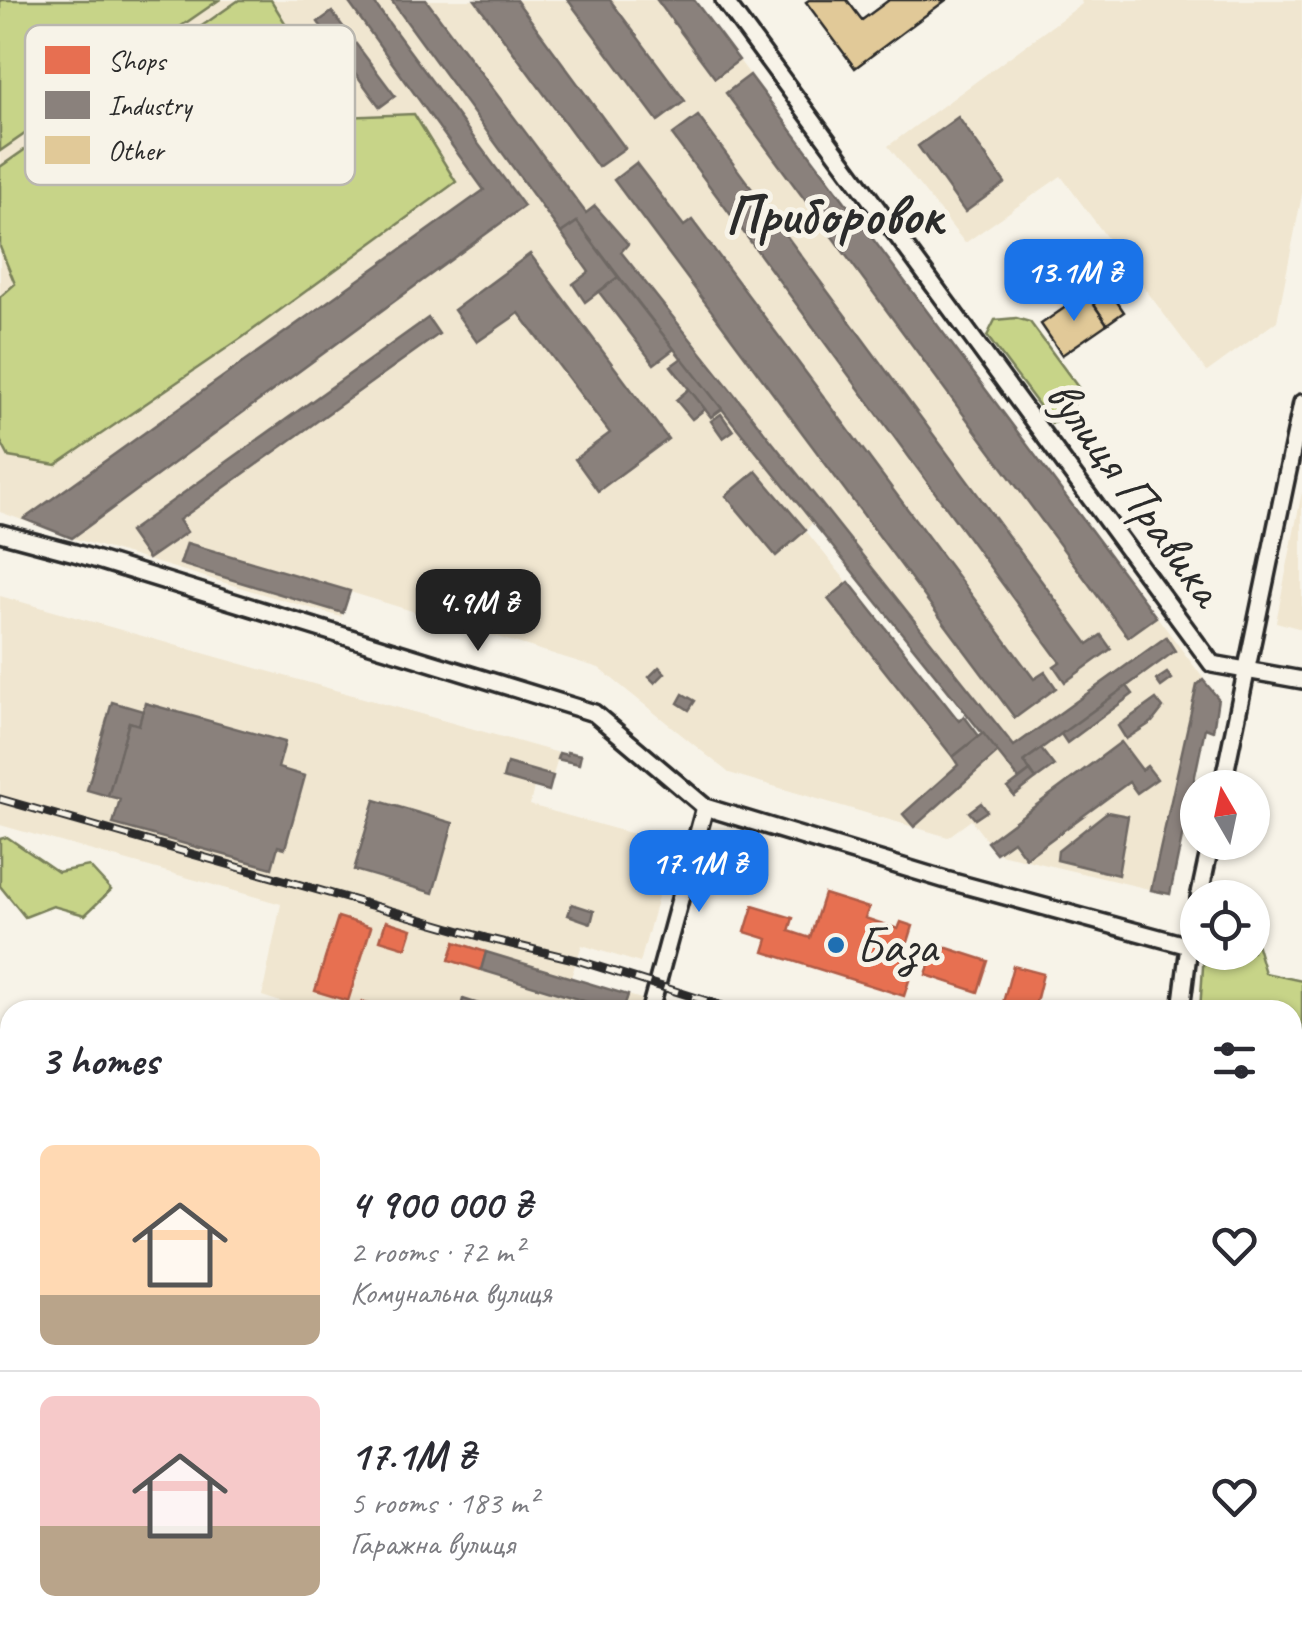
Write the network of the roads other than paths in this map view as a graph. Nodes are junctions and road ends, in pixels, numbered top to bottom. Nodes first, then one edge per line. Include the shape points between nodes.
1 (724, 0) edge
2 (1302, 403) edge
3 (0, 532) edge
4 (1247, 668) junction
5 (1302, 680) edge
6 (1226, 770) edge
7 (705, 808) junction
8 (1180, 943) edge
9 (1187, 970) edge
10 (653, 1000) edge
11 (1182, 1000) edge

1 - 4 street, вулиця Правика via 1212,664
2 - 4 street
3 - 7 street via 594,712
4 - 5 street, вулиця Правика
4 - 6 street
7 - 8 street
7 - 10 street
9 - 11 street

